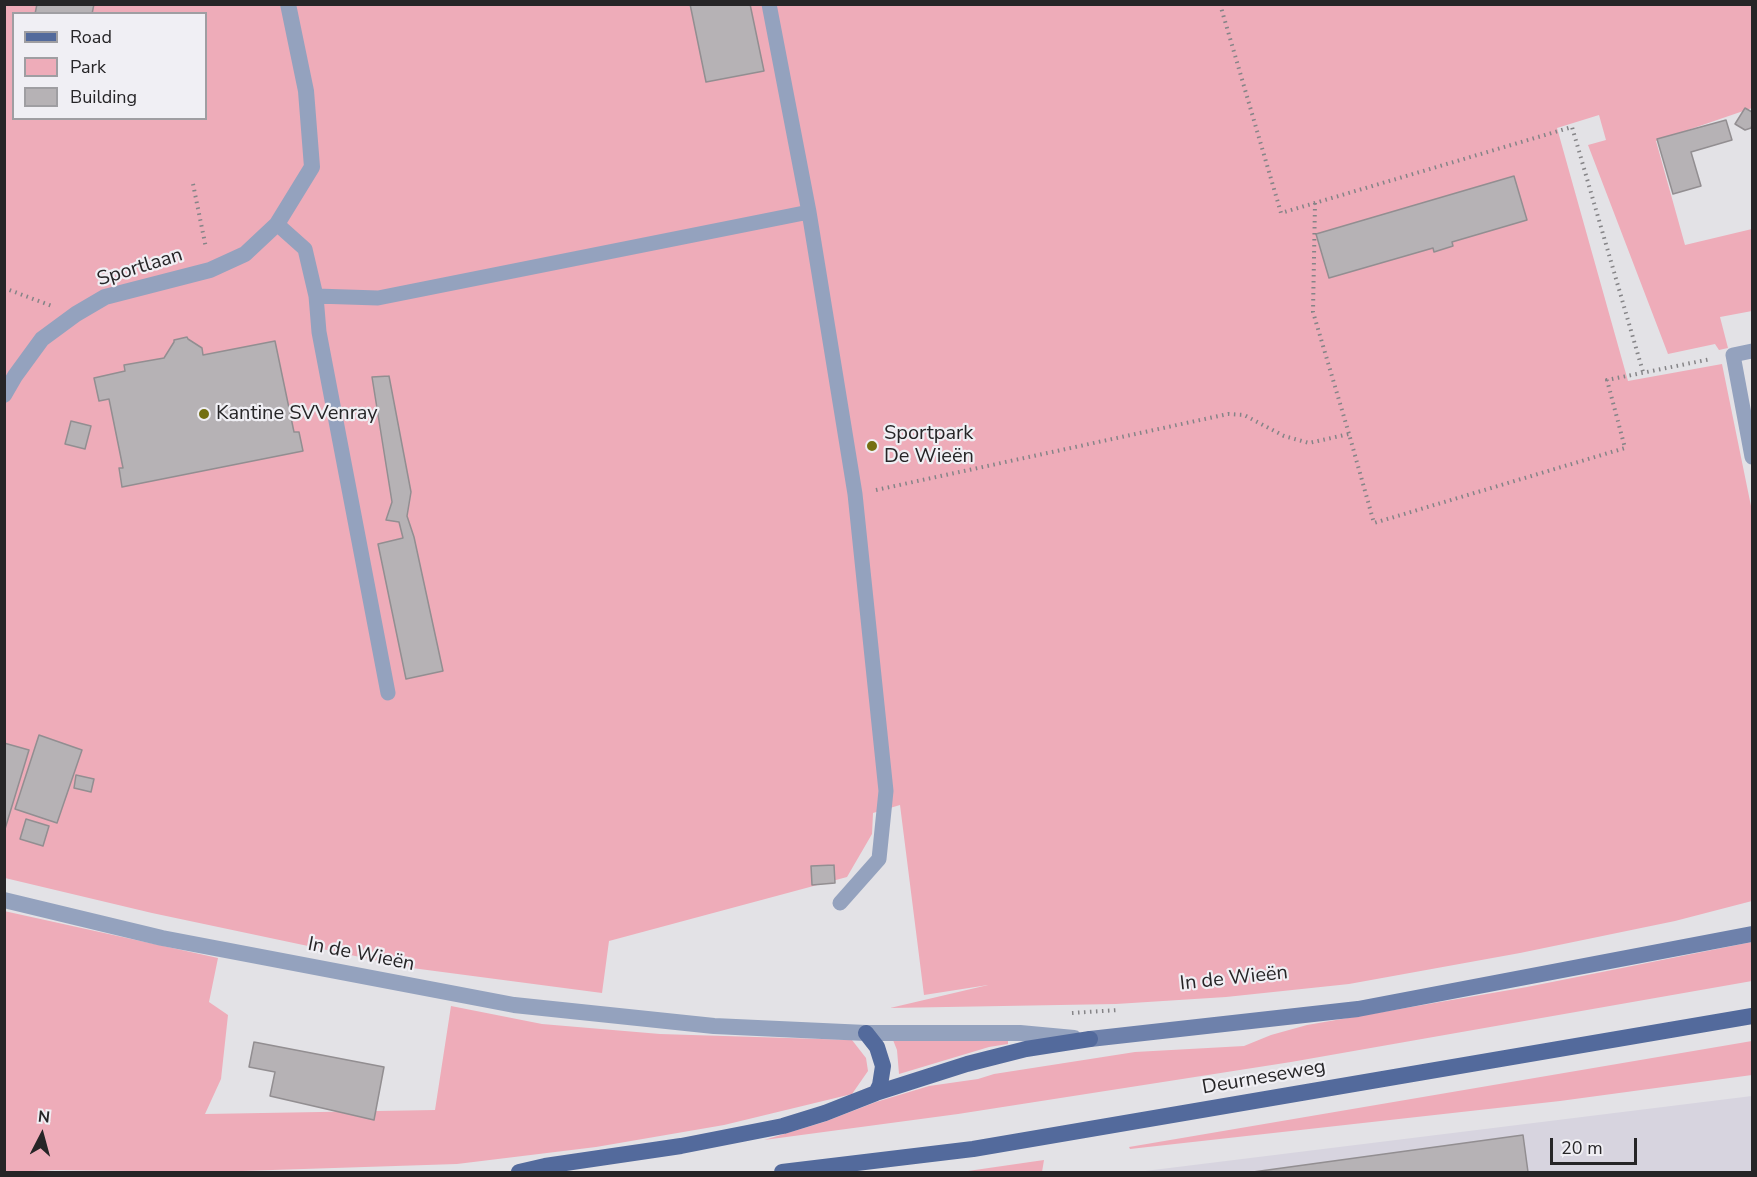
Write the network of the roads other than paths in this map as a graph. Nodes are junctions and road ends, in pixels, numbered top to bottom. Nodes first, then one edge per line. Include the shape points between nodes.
1 (288, 4) edge
2 (770, 4) edge
3 (809, 212) junction
4 (277, 224) junction
5 (316, 296) junction
6 (1752, 351) edge
7 (4, 395) edge
8 (1752, 457) edge
9 (388, 693) dead end
10 (4, 900) edge
11 (840, 903) dead end
12 (1752, 934) edge
13 (1752, 1016) edge
14 (866, 1033) junction
15 (1089, 1040) junction
16 (876, 1093) junction
17 (519, 1173) edge
18 (782, 1173) edge

1 - 4 street, Sportlaan via 306,91 312,167
2 - 3 lane
3 - 5 lane via 378,298
3 - 11 lane via 855,494 885,791 879,858
4 - 5 lane via 305,249
4 - 7 street, Sportlaan via 245,254 210,270 105,297 75,314 42,339
5 - 9 lane via 319,332
6 - 8 lane via 1733,355
10 - 14 street, In de Wieën via 162,938 514,1005 714,1026
12 - 15 main road, In de Wieën via 1358,1009
13 - 18 main road, Deurneseweg via 973,1149
14 - 15 street, In de Wieën via 1020,1033
14 - 16 main road via 877,1047 883,1066
15 - 16 main road via 1012,1052
16 - 17 main road via 783,1126

